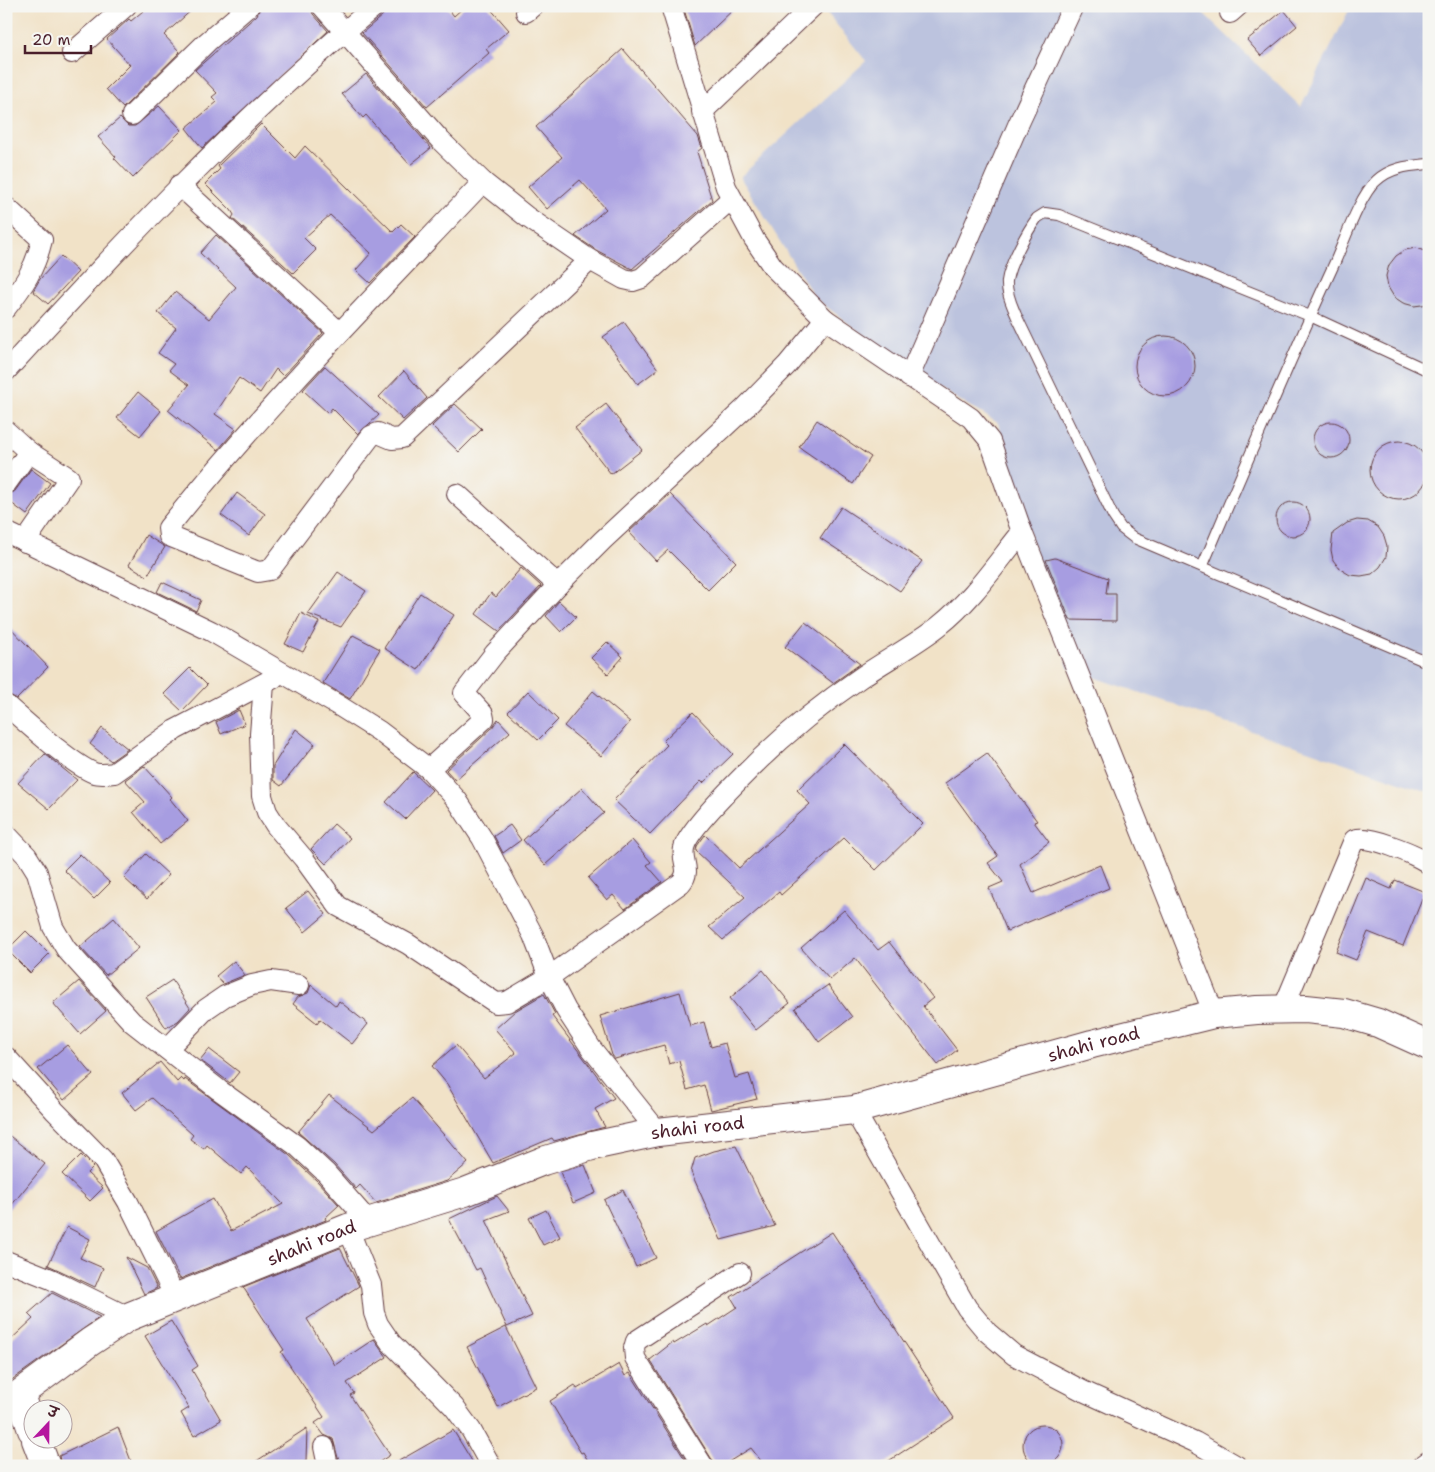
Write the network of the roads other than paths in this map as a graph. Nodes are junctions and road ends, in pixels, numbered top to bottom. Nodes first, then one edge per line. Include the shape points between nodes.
1 (126, 6) edge
2 (249, 6) edge
3 (322, 6) edge
4 (375, 6) edge
5 (671, 6) edge
6 (813, 6) edge
7 (1073, 6) edge
8 (344, 32) junction
9 (72, 54) dead end
10 (702, 112) junction
11 (132, 115) dead end
12 (1429, 164) edge
13 (483, 182) junction
14 (179, 185) junction
15 (731, 199) junction
16 (6, 207) edge
17 (590, 260) junction
18 (6, 308) edge
19 (1310, 316) junction
20 (825, 319) junction
21 (339, 332) junction
22 (6, 371) edge
23 (1429, 371) edge
24 (909, 377) junction
25 (6, 431) edge
26 (29, 452) junction
27 (6, 484) edge
28 (458, 494) dead end
29 (6, 532) edge
30 (1022, 532) junction
31 (25, 542) junction
32 (1202, 565) junction
33 (558, 585) junction
34 (1429, 663) edge
35 (282, 673) junction
36 (264, 684) junction
37 (6, 706) edge
38 (429, 769) junction
39 (6, 834) edge
40 (1429, 864) edge
41 (549, 976) junction
42 (299, 985) dead end
43 (1283, 1009) junction
44 (1214, 1014) junction
45 (1429, 1046) edge
46 (167, 1049) junction
47 (6, 1057) edge
48 (854, 1110) junction
49 (658, 1132) junction
50 (359, 1225) junction
51 (6, 1261) edge
52 (740, 1273) dead end
53 (176, 1299) junction
54 (128, 1317) junction
55 (13, 1400) edge
56 (22, 1414) edge
57 (40, 1450) edge
58 (1429, 1461) edge
59 (46, 1466) edge
60 (491, 1466) edge
61 (703, 1466) edge
62 (1237, 1466) edge
63 (1422, 1466) edge

1 - 9 street
2 - 11 street
3 - 8 street
4 - 8 street
5 - 10 street
6 - 10 street
7 - 24 street
8 - 13 street via 441,142
8 - 14 street
10 - 15 street
12 - 19 lane via 1401,167 1374,182
13 - 17 street
13 - 21 street
14 - 21 street
14 - 22 street
15 - 17 street via 638,280 624,278
15 - 20 street via 773,267
16 - 18 street via 42,240 29,277
17 - 21 street via 402,438 392,439 378,433 372,436 270,570 258,572 168,536 168,528 204,483
19 - 23 lane
19 - 32 lane
19 - 32 lane via 1059,215 1045,213 1032,225 1011,268 1007,281 1008,295 1016,315 1113,516 1134,538
20 - 24 street
20 - 33 street via 746,408
24 - 30 street via 971,418 983,430 990,441
25 - 26 street
26 - 27 street
26 - 31 street via 69,478
28 - 33 street
29 - 31 street
30 - 41 street via 966,600 940,625 818,710 743,776 686,842 687,871 681,883
30 - 44 street
31 - 35 street via 211,631
32 - 34 lane
33 - 38 street via 467,686 465,696 484,714 484,718
35 - 36 street
35 - 38 street via 379,731
36 - 37 street via 175,730 114,773 105,774 95,774 79,765
36 - 41 street via 260,734 262,796 267,812 332,900 352,915 408,944 496,1003 507,1002
38 - 41 street via 457,800 482,838 533,935
39 - 46 street via 37,872 53,926 66,949 132,1022
40 - 43 street via 1419,857 1365,837 1354,840
41 - 49 street via 591,1048
42 - 46 street via 271,981 225,996 206,1009
43 - 44 street, shahi road
43 - 45 street, shahi road via 1344,1013 1378,1023
44 - 48 street, shahi road
46 - 50 street via 297,1146 326,1173
47 - 53 street via 103,1160 128,1202
48 - 49 street, shahi road
48 - 62 street via 966,1308 987,1332 1014,1355 1195,1442
49 - 50 street, shahi road via 592,1146 543,1161 465,1192
50 - 53 street, shahi road
50 - 60 street via 378,1324 391,1343 454,1407
51 - 54 street
52 - 61 street via 636,1340 634,1348 635,1358
53 - 54 street, shahi road
54 - 55 street, shahi road
55 - 56 street
57 - 59 street
58 - 63 street

